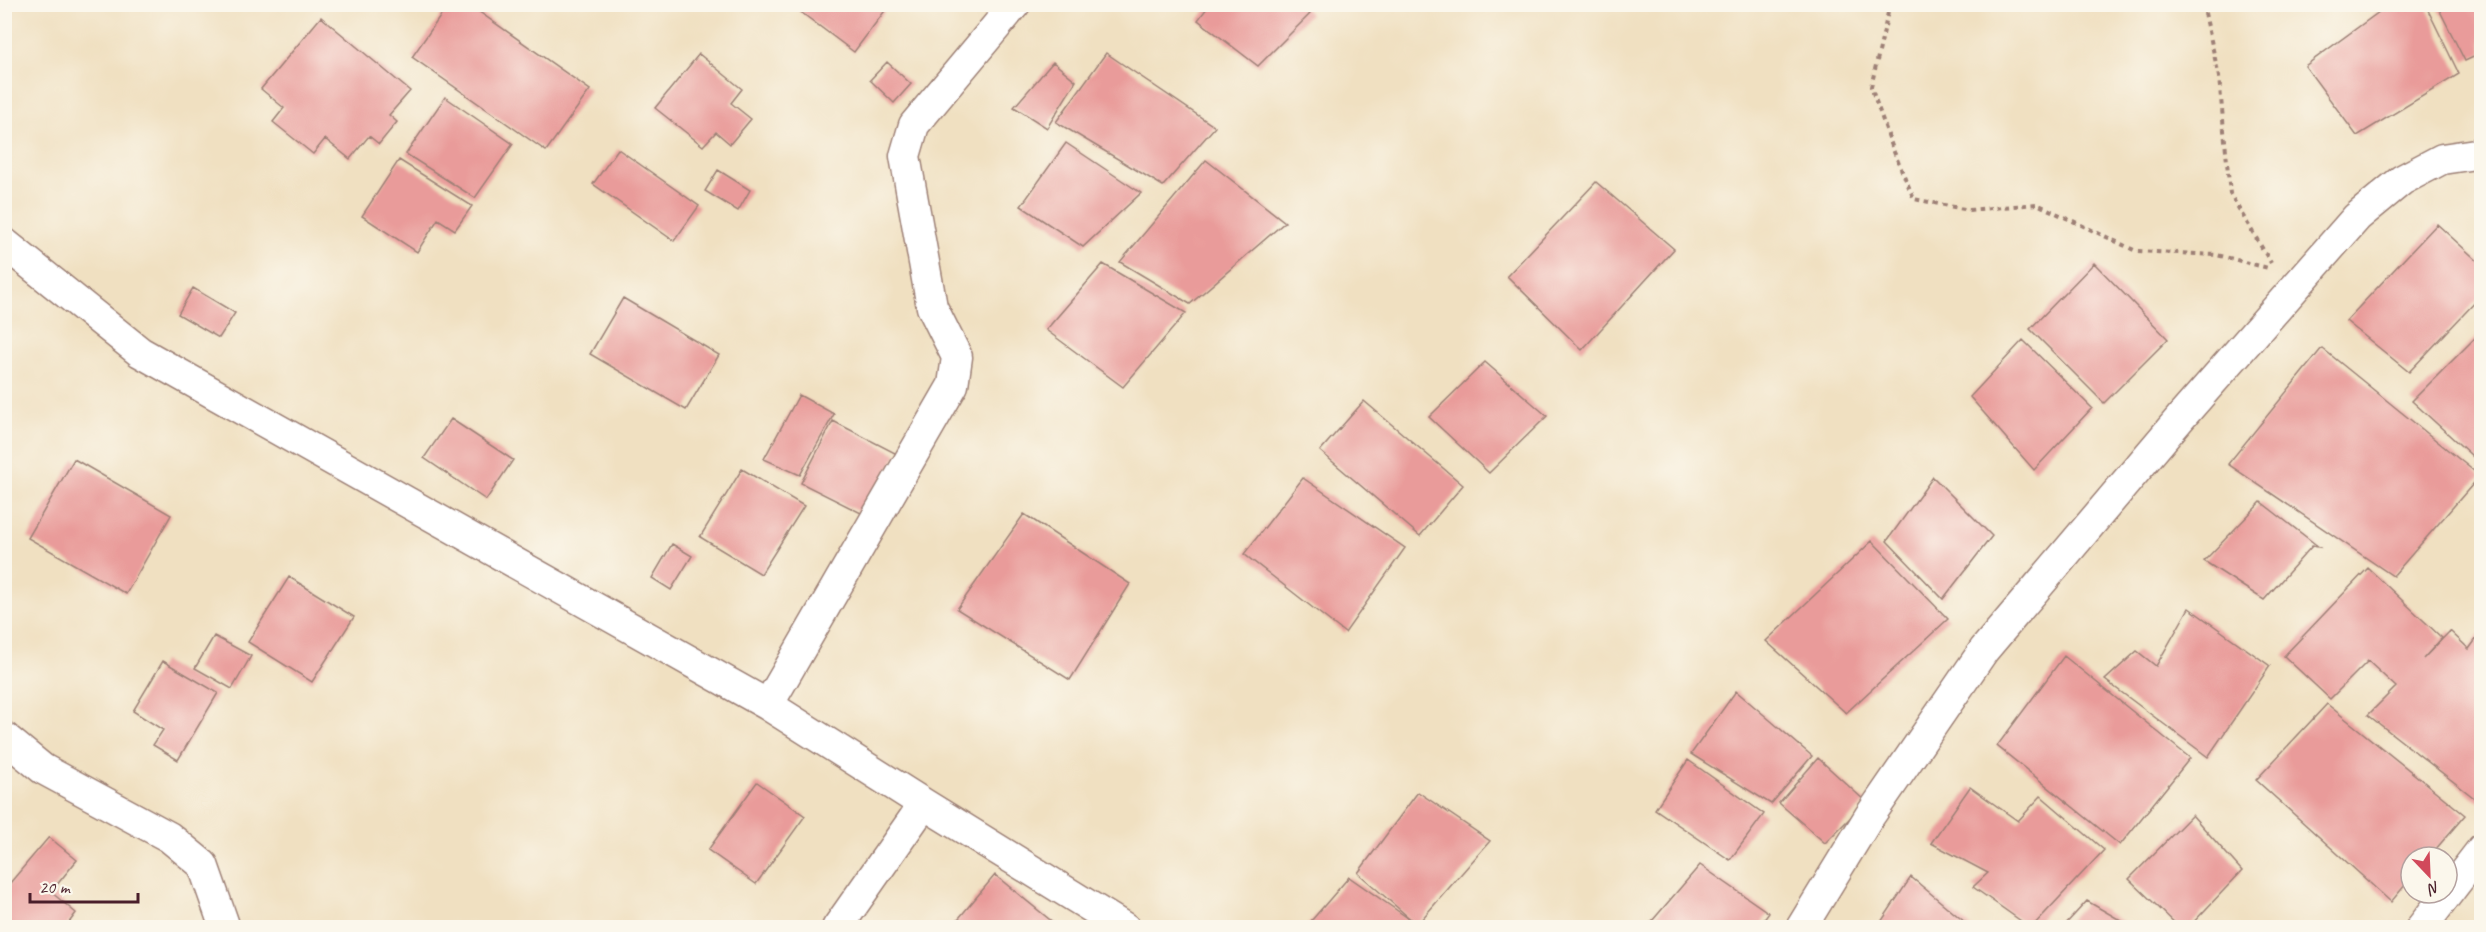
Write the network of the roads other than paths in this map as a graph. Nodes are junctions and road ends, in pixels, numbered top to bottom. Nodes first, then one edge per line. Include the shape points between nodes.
1 (1015, 4) edge
2 (2481, 153) edge
3 (4, 243) edge
4 (768, 705) junction
5 (4, 737) edge
6 (924, 804) junction
7 (2481, 849) edge
8 (225, 927) edge
9 (837, 927) edge
10 (1125, 927) edge
11 (1801, 927) edge
12 (2421, 927) edge

1 - 4 street via 914,125 904,156 932,307 957,357 953,386
2 - 11 street via 2442,159 2402,180 2357,217 2243,346 1984,650 1869,817
3 - 4 street via 140,352
4 - 6 street
5 - 8 street via 43,769 170,837 203,865
6 - 9 street
6 - 10 street
7 - 12 street

